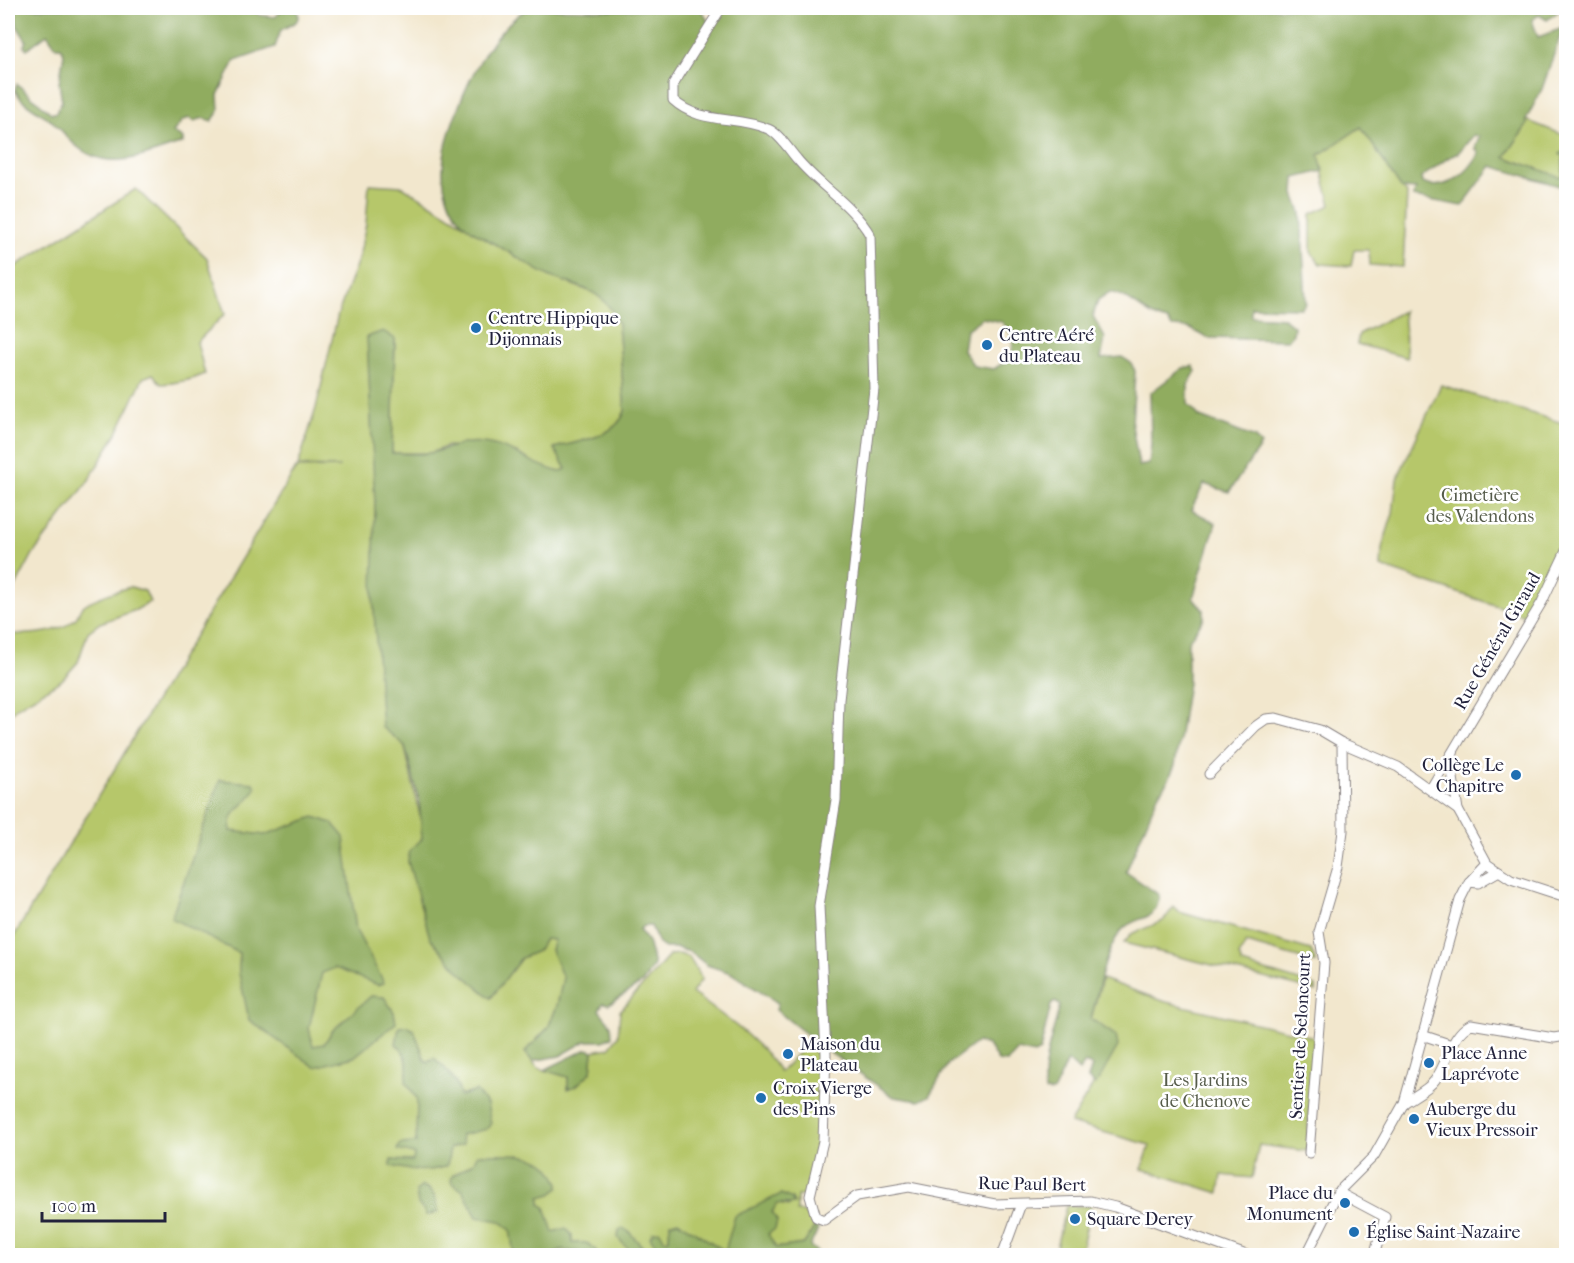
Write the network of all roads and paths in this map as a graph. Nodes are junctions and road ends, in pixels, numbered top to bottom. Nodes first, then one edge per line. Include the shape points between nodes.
1 (721, 8) edge
2 (1566, 551) edge
3 (1342, 743) junction
4 (1454, 747) junction
5 (1209, 774) dead end
6 (1431, 788) junction
7 (1458, 810) junction
8 (1487, 863) junction
9 (1499, 871) junction
10 (1469, 882) junction
11 (1566, 897) edge
12 (1422, 1035) junction
13 (1566, 1036) edge
14 (1452, 1045) junction
15 (1404, 1103) junction
16 (1309, 1153) dead end
17 (1338, 1192) junction
18 (1021, 1204) junction
19 (1002, 1256) edge
20 (1249, 1256) edge
21 (1306, 1256) edge
22 (1374, 1256) edge

1 - 18 street, Rue Paul Bert via 673,85 673,100 685,111 772,130 814,180 862,221 870,235 874,389 839,700 837,789 819,906 826,1054 823,1141 810,1196 816,1217 827,1218 857,1196 909,1187 981,1203
2 - 4 street, Rue Général Giraud via 1542,602
3 - 5 street via 1332,735 1293,721 1266,719
3 - 6 street via 1398,767
3 - 16 street, Sentier de Seloncourt via 1343,831 1338,867 1319,932 1324,963
4 - 6 street, Rue Général Giraud
4 - 7 street, Rue Général Giraud via 1452,771
6 - 7 street
7 - 8 street, Rue Général Giraud
8 - 9 street
8 - 10 street
9 - 10 street via 1478,883
9 - 11 street via 1511,879
10 - 12 street via 1460,900
12 - 14 street
12 - 15 street
13 - 14 street via 1554,1038 1471,1024
14 - 15 street via 1435,1082
15 - 17 street via 1374,1156
17 - 21 street
17 - 22 street via 1385,1217
18 - 19 street
18 - 20 street, Rue Paul Bert via 1090,1201

